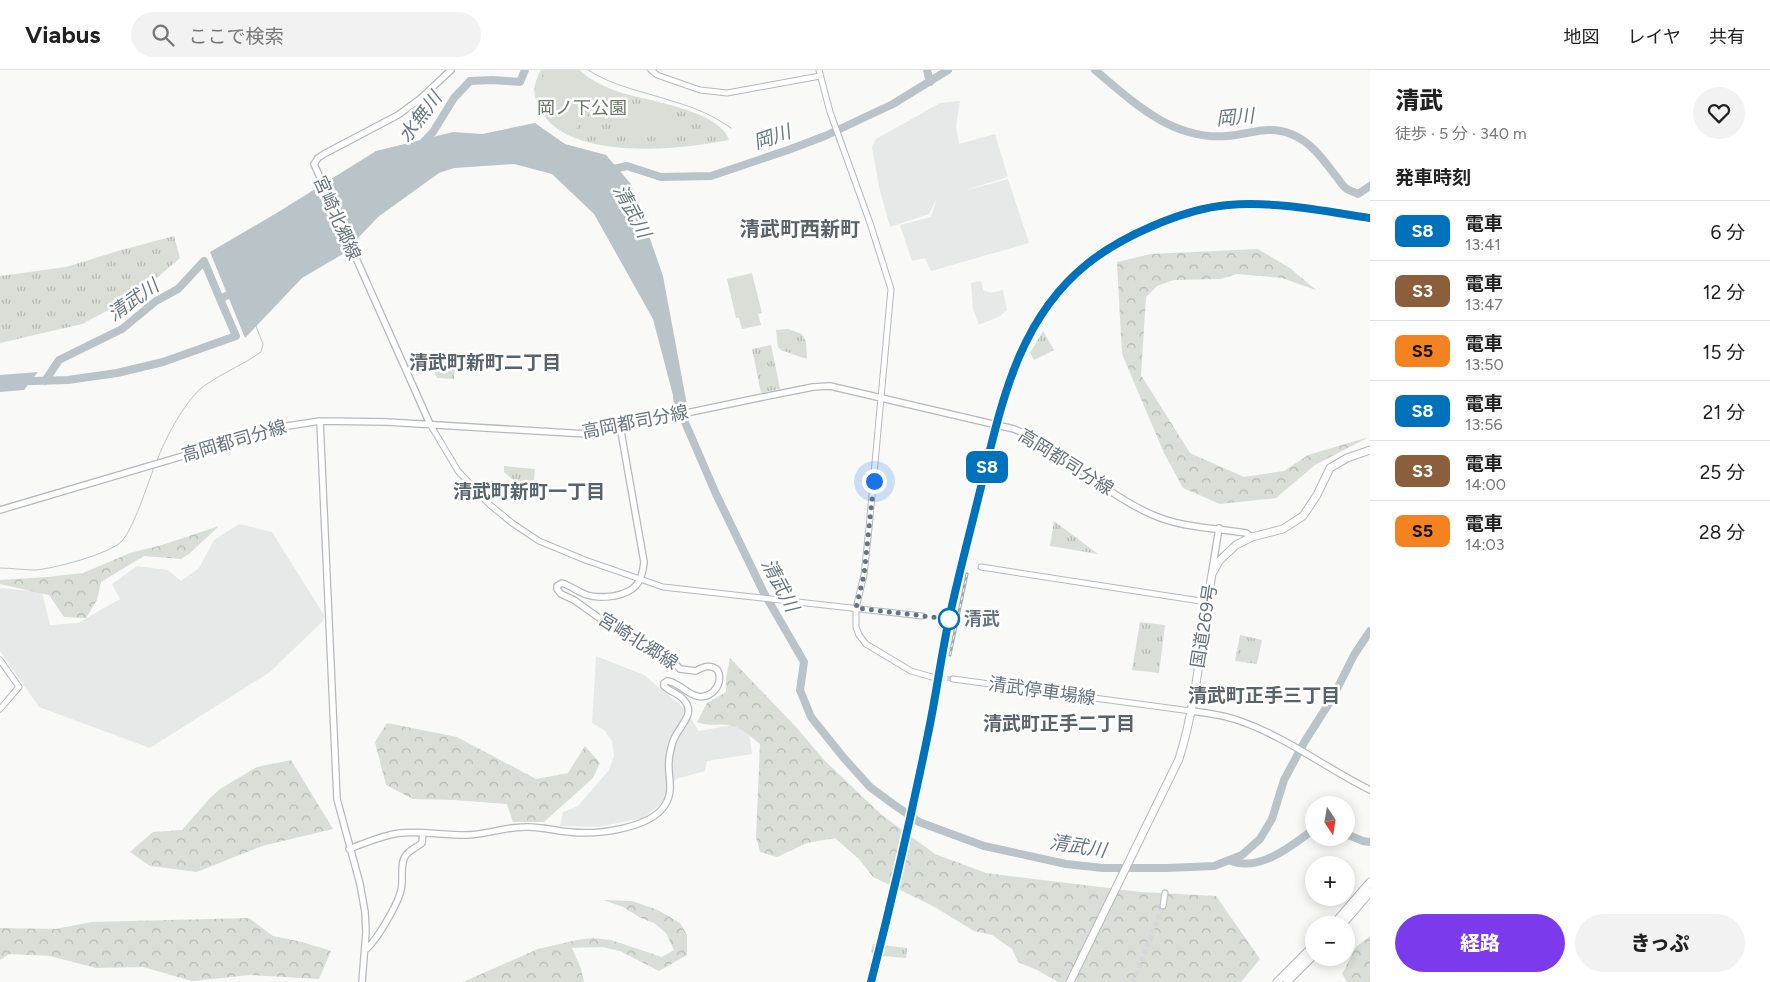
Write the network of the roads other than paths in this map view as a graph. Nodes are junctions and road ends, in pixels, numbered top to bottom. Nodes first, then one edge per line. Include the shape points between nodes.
1 (451, 70) edge
2 (651, 70) edge
3 (819, 70) edge
4 (820, 76) junction
5 (881, 398) junction
6 (320, 421) junction
7 (430, 424) junction
8 (620, 426) junction
9 (1370, 450) edge
10 (0, 510) edge
11 (1219, 528) junction
12 (1252, 537) junction
13 (981, 567) dead end
14 (1212, 574) junction
15 (640, 580) junction
16 (1207, 602) junction
17 (856, 608) junction
18 (922, 616) dead end
19 (0, 660) edge
20 (932, 676) tunnel mouth
21 (953, 679) tunnel mouth
22 (0, 709) edge
23 (1191, 711) junction
24 (1370, 791) edge
25 (423, 833) junction
26 (349, 849) junction
27 (1370, 882) edge
28 (1370, 892) edge
29 (1166, 893) dead end
30 (1163, 906) tunnel mouth
31 (1341, 916) edge
32 (1350, 916) edge
33 (365, 950) junction
34 (1305, 955) edge
35 (1305, 964) edge
36 (362, 982) edge
37 (1070, 982) edge
38 (1277, 982) edge
39 (1287, 982) edge

1 - 7 main road, 宮崎北郷線 via 398,115 324,154 314,166
2 - 4 street via 700,90 726,93
3 - 4 street
4 - 5 street via 891,289
5 - 8 main road, 高岡都司分線 via 830,386 812,387
5 - 11 main road, 高岡都司分線 via 1027,434 1137,508 1182,524
5 - 17 street via 864,575
6 - 7 main road, 高岡都司分線
6 - 10 main road, 高岡都司分線 via 281,427
6 - 26 main road via 337,799
7 - 8 main road, 高岡都司分線 via 581,434
7 - 15 street via 458,471 477,494 512,523 539,541
8 - 15 main road via 644,562
9 - 12 highway, 国道269号 via 1330,468 1306,512 1296,522
11 - 12 main road, 高岡都司分線
11 - 14 main road
12 - 14 highway, 国道269号 via 1236,545 1219,561
13 - 16 street
14 - 16 highway, 国道269号
15 - 17 street via 663,587
15 - 25 main road, 宮崎北郷線 via 634,589 606,597 597,598 562,583 557,590 630,640 658,651 680,669 696,671 705,666 716,669 719,684 710,694 699,696 682,690 673,682 664,683 683,698 689,710 669,756 672,787 665,806 634,826 589,833 526,826 476,834
16 - 23 highway, 国道269号
17 - 18 street
17 - 20 street via 856,627 866,644 911,671
19 - 22 street via 19,687
21 - 23 street, 清武停車場線
23 - 24 main road via 1240,721
23 - 37 highway, 国道269号 via 1179,759
25 - 26 main road, 宮崎北郷線 via 398,833
25 - 33 main road via 422,843 406,855 403,862 403,879 397,901 373,944
26 - 33 main road via 365,906
27 - 31 highway
28 - 32 highway
29 - 30 street
33 - 36 main road
34 - 38 highway
35 - 39 highway

